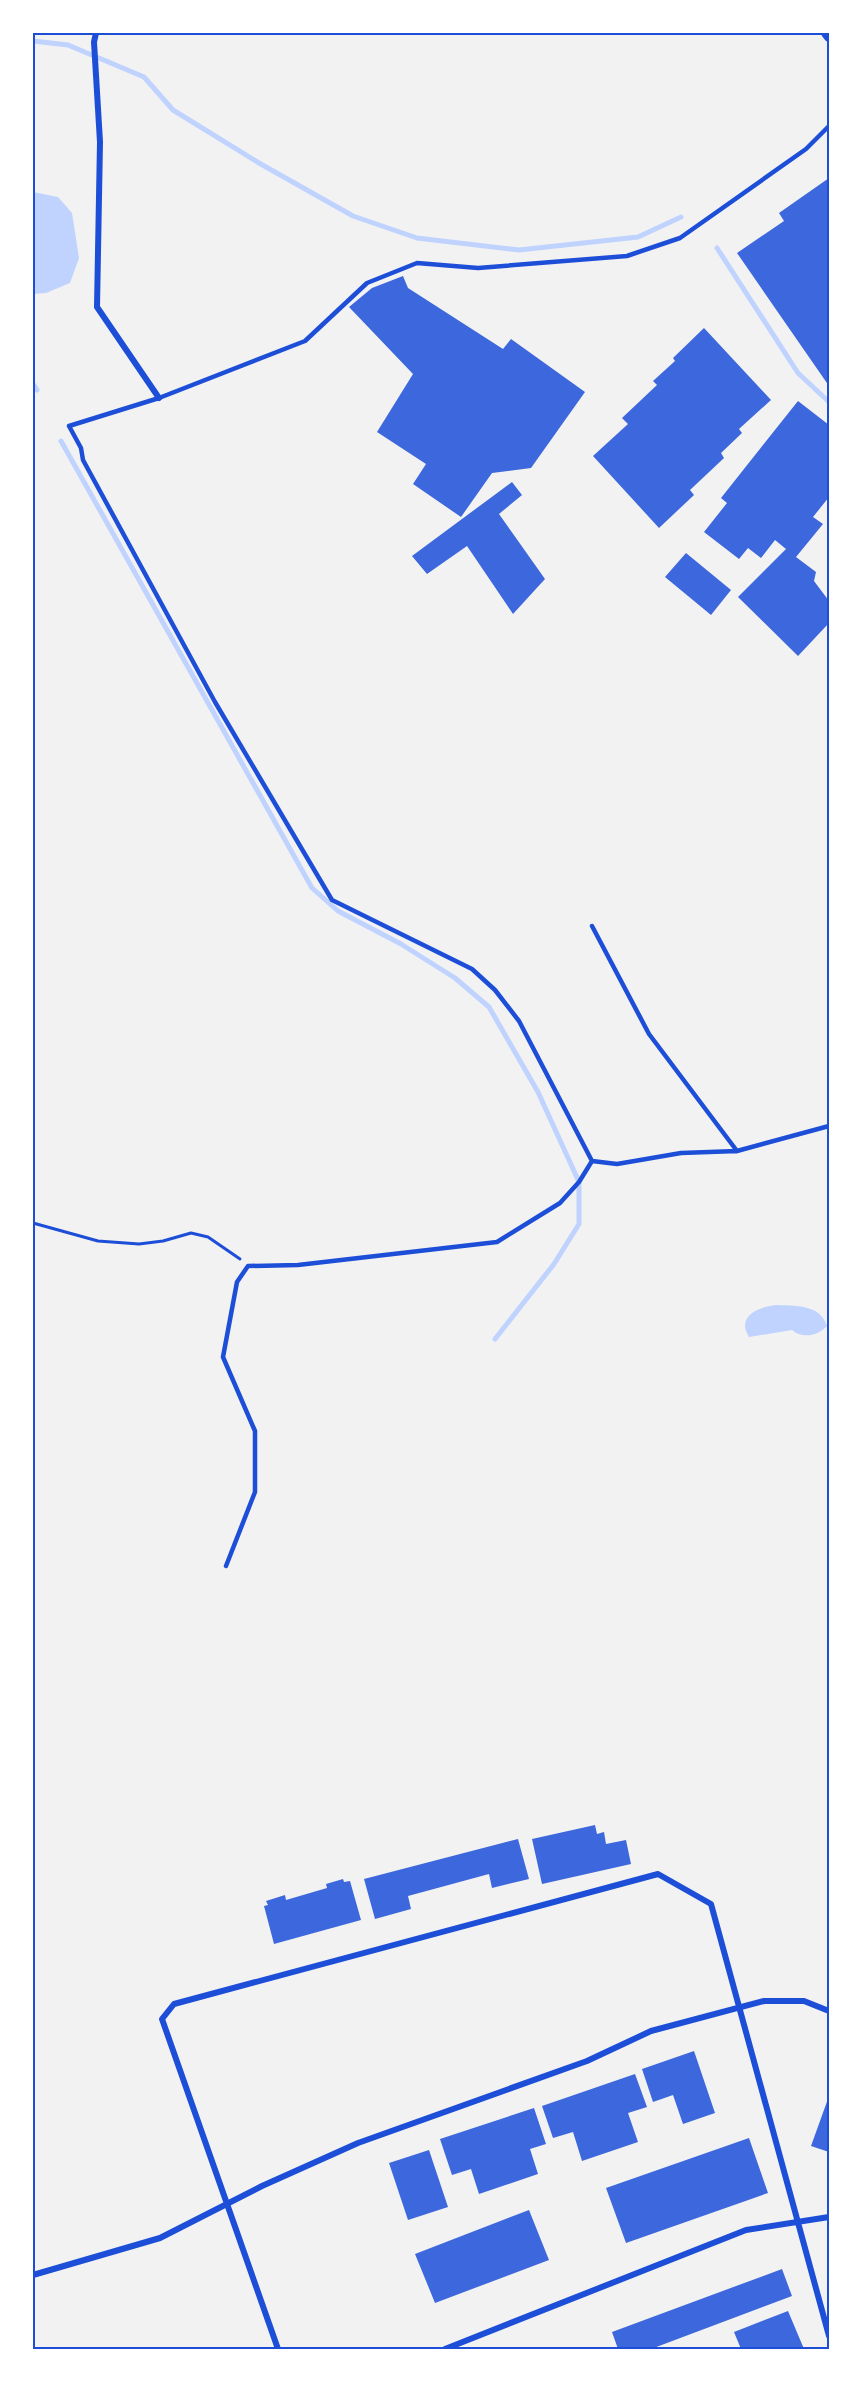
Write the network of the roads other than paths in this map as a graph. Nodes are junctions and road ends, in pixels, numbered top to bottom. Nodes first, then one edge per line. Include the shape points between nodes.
1 (96, 33) edge
2 (826, 33) edge
3 (829, 37) edge
4 (829, 126) edge
5 (159, 398) junction
6 (592, 926) dead end
7 (829, 1126) edge
8 (737, 1151) junction
9 (592, 1161) junction
10 (226, 1566) dead end
11 (739, 2007) junction
12 (829, 2011) edge
13 (227, 2205) junction
14 (829, 2217) edge
15 (799, 2220) junction
16 (33, 2275) edge
17 (829, 2336) edge
18 (278, 2349) edge
19 (445, 2349) edge

1 - 5 street via 100,142 97,307
2 - 3 street
4 - 5 lane via 806,149 680,238 627,256 478,268 417,263 367,283 305,341
5 - 9 lane via 69,426 83,460 215,702 332,900 483,976 519,1021
6 - 8 lane via 649,1034
7 - 8 lane
8 - 9 lane via 681,1153 617,1164
9 - 10 lane via 560,1203 497,1242 298,1265 248,1266 237,1282 223,1357 255,1431 255,1492
11 - 12 street via 784,2000 804,2001
11 - 13 street via 651,2031 587,2061 358,2143
11 - 13 street via 711,1904 658,1874 174,2004 162,2019
11 - 15 street
13 - 16 street via 160,2238
13 - 18 street
14 - 15 street
15 - 17 street
15 - 19 street via 746,2230

